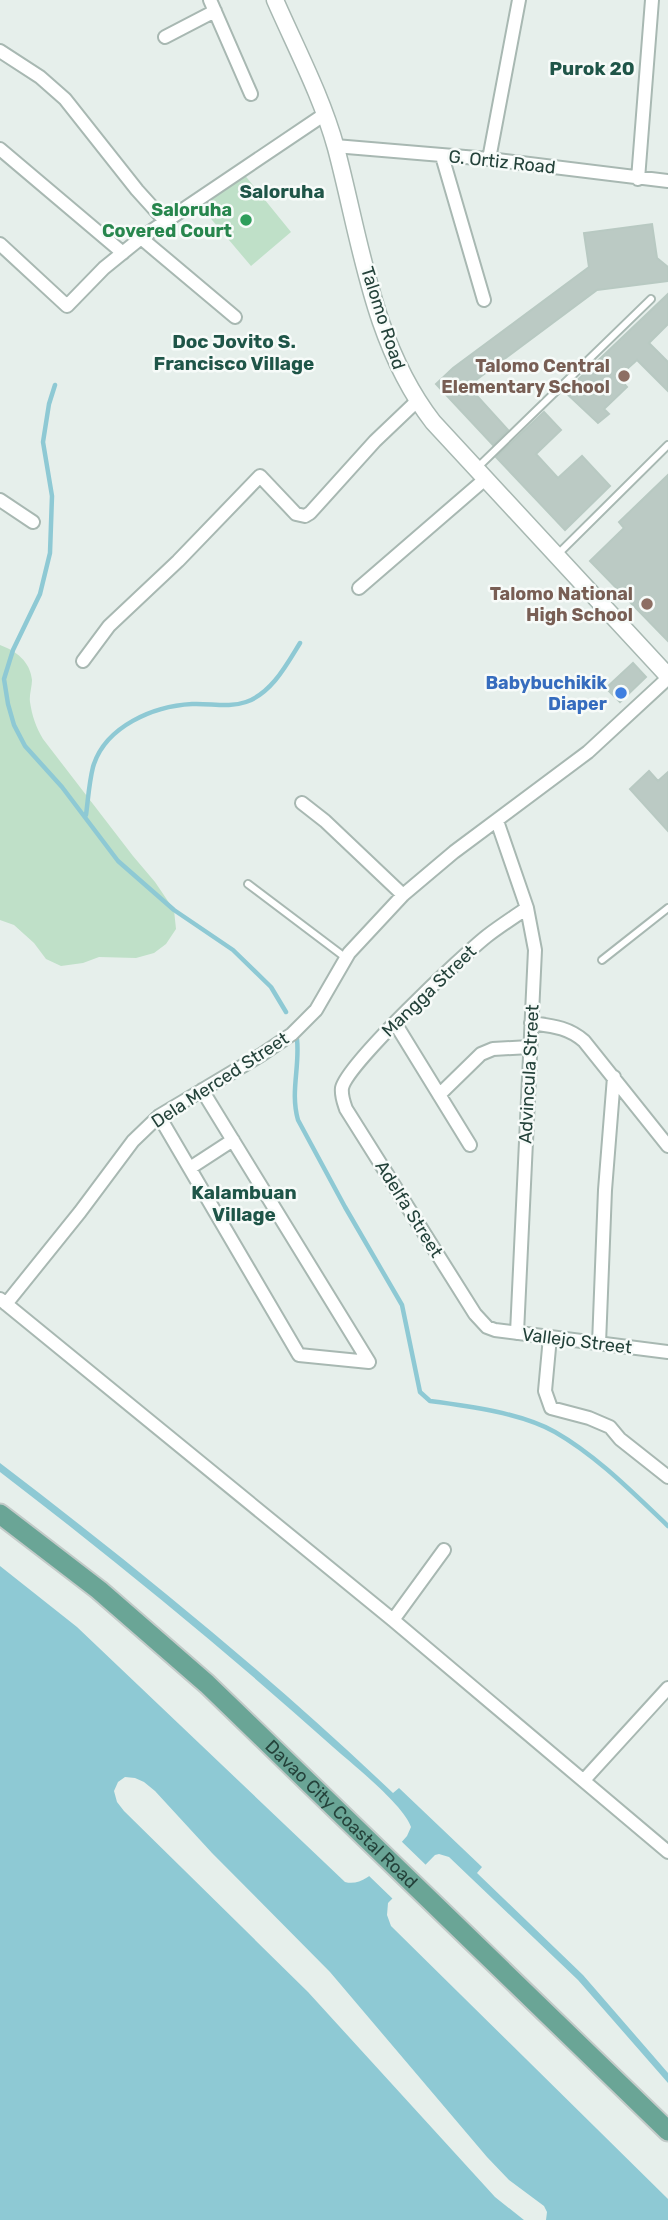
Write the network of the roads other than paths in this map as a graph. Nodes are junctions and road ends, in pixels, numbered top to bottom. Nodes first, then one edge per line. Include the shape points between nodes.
1 (275, 0) edge
2 (519, 0) edge
3 (652, 0) edge
4 (212, 5) edge
5 (165, 37) dead end
6 (0, 51) edge
7 (251, 94) dead end
8 (325, 114) junction
9 (335, 146) junction
10 (0, 149) edge
11 (442, 156) junction
12 (489, 159) junction
13 (638, 179) junction
14 (668, 181) edge
15 (164, 221) junction
16 (141, 238) junction
17 (0, 244) edge
18 (123, 253) junction
19 (651, 299) dead end
20 (484, 300) dead end
21 (235, 317) dead end
22 (417, 401) junction
23 (668, 445) edge
24 (480, 475) junction
25 (0, 500) edge
26 (33, 522) dead end
27 (556, 556) junction
28 (359, 588) dead end
29 (83, 660) dead end
30 (668, 677) edge
31 (303, 803) dead end
32 (497, 821) junction
33 (248, 884) dead end
34 (403, 895) junction
35 (527, 908) junction
36 (668, 908) edge
37 (346, 958) junction
38 (602, 960) dead end
39 (395, 1023) junction
40 (531, 1023) junction
41 (530, 1047) junction
42 (614, 1077) junction
43 (342, 1087) joint
44 (202, 1090) junction
45 (439, 1095) junction
46 (159, 1116) junction
47 (233, 1140) junction
48 (470, 1145) dead end
49 (668, 1146) edge
50 (190, 1168) junction
51 (3, 1302) edge
52 (487, 1327) joint
53 (517, 1333) junction
54 (550, 1337) junction
55 (599, 1344) junction
56 (668, 1352) edge
57 (668, 1478) edge
58 (0, 1514) edge
59 (444, 1550) dead end
60 (393, 1620) junction
61 (668, 1688) edge
62 (584, 1780) junction
63 (668, 1852) edge
64 (668, 2131) edge

1 - 8 street, Talomo Road
2 - 12 street
3 - 13 street
4 - 5 street
4 - 7 street
6 - 15 street via 65,99
8 - 9 street, Talomo Road
8 - 15 street
9 - 11 street, G. Ortiz Road
9 - 22 street, Talomo Road via 385,335
10 - 18 street
11 - 12 street, G. Ortiz Road
11 - 20 street
12 - 13 street, G. Ortiz Road
13 - 14 street, G. Ortiz Road
15 - 16 street
16 - 18 street
16 - 21 street
17 - 18 street via 68,306
19 - 24 lane
22 - 24 street, Talomo Road
22 - 29 street via 305,516 296,514 260,476 109,626
23 - 27 lane
24 - 27 street, Talomo Road
24 - 28 street
25 - 26 street
27 - 30 street, Talomo Road
30 - 32 street, Dela Merced Street via 588,752
31 - 34 street
32 - 34 street, Dela Merced Street
32 - 35 street, Advincula Street
33 - 37 lane
34 - 37 street, Dela Merced Street
35 - 39 street, Mangga Street via 464,955
35 - 40 street, Advincula Street via 535,950
36 - 38 lane
37 - 44 street, Dela Merced Street via 305,1022
39 - 43 street, Mangga Street
39 - 45 street
40 - 41 street, Advincula Street
40 - 42 street via 573,1031
41 - 45 street via 481,1054
41 - 53 street, Advincula Street
42 - 49 street
42 - 55 street
43 - 52 street, Adelfa Street via 346,1110
44 - 46 street, Dela Merced Street
44 - 47 street
45 - 48 street
46 - 50 street
46 - 51 street, Dela Merced Street via 133,1141
47 - 50 street
47 - 50 street via 369,1362 299,1355
51 - 60 street
52 - 53 street, Vallejo Street
53 - 54 street, Vallejo Street
54 - 55 street, Vallejo Street
54 - 57 street via 545,1391 551,1408 610,1427
55 - 56 street, Vallejo Street
58 - 64 main road, Davao City Coastal Road via 99,1590 207,1685
59 - 60 street
60 - 62 street
61 - 62 street
62 - 63 street

